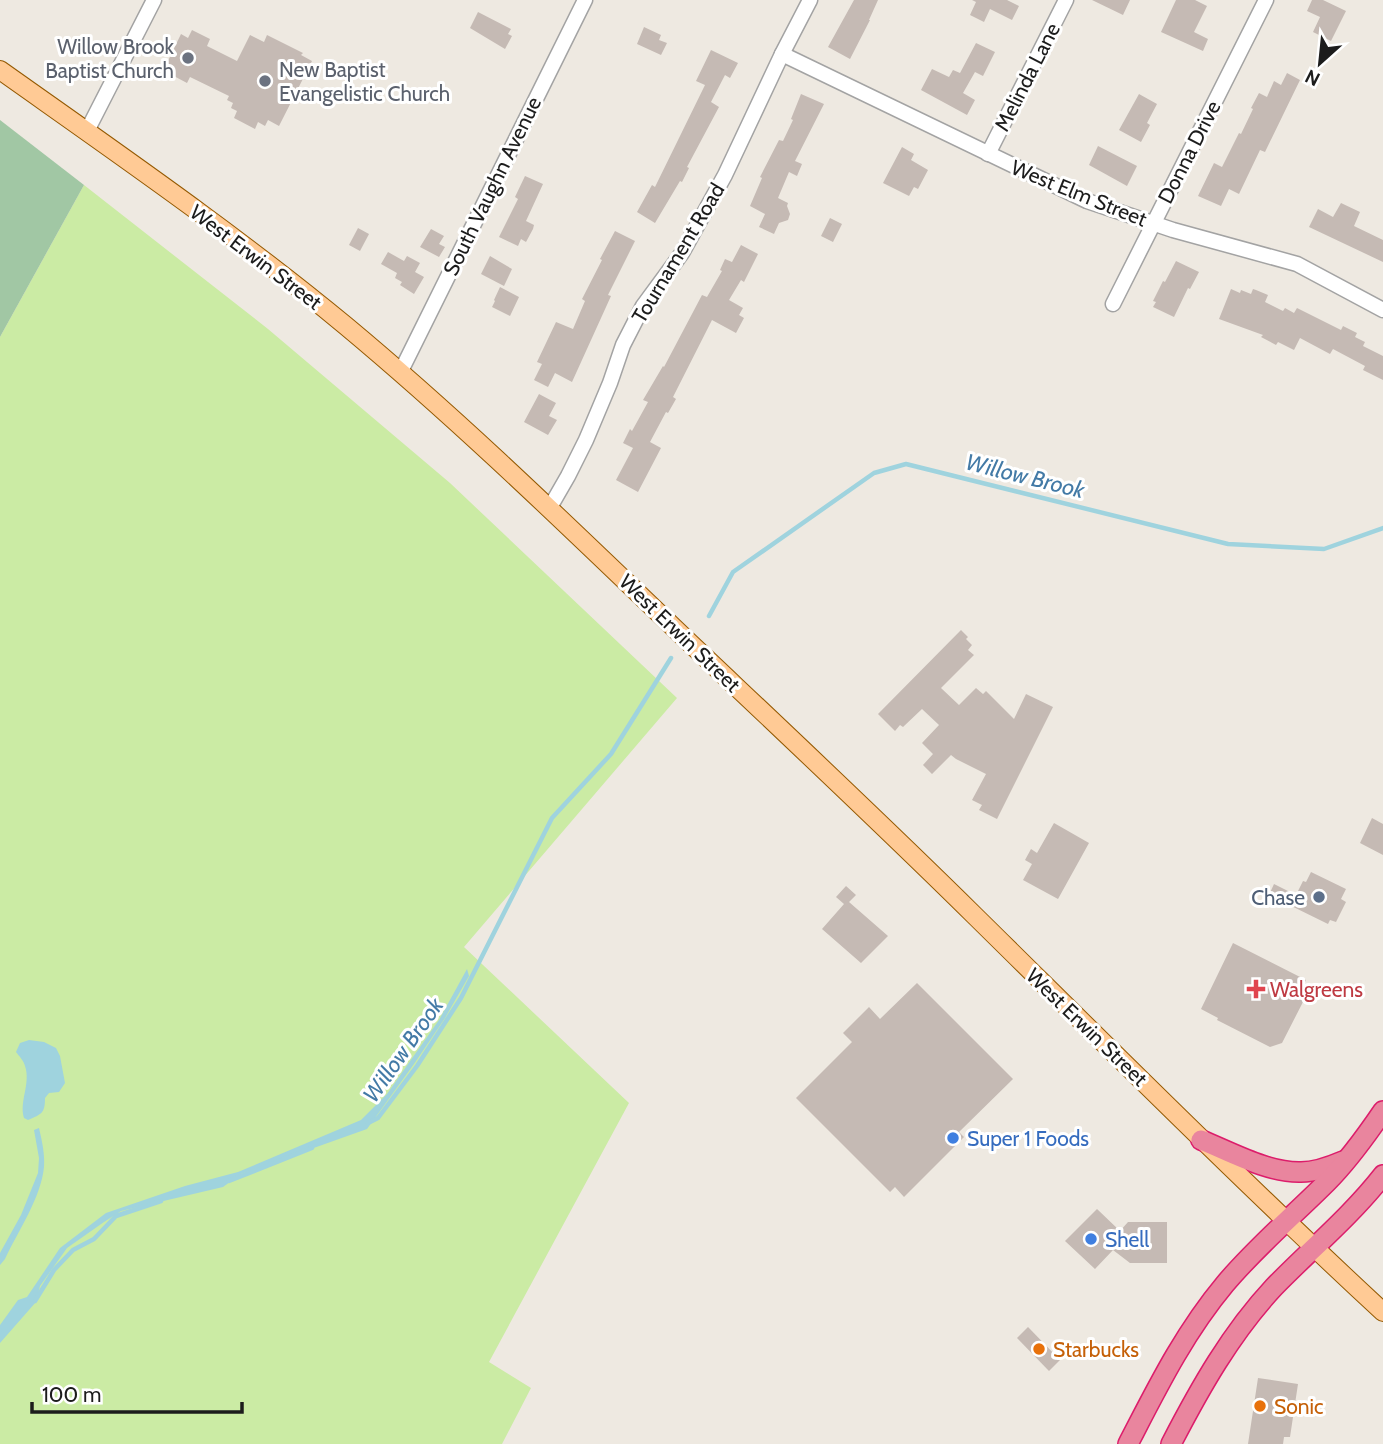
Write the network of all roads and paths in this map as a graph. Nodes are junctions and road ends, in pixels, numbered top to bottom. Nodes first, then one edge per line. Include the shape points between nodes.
1 (154, 0) edge
2 (585, 0) edge
3 (810, 0) edge
4 (1066, 0) edge
5 (1266, 0) edge
6 (782, 54) junction
7 (0, 70) edge
8 (87, 131) junction
9 (988, 154) junction
10 (1153, 223) junction
11 (1113, 304) dead end
12 (1383, 310) edge
13 (400, 373) junction
14 (550, 509) junction
15 (1383, 1111) edge
16 (1201, 1140) junction
17 (1348, 1159) junction
18 (1383, 1175) edge
19 (1286, 1222) junction
20 (1314, 1248) junction
21 (1383, 1312) edge
22 (1128, 1444) edge
23 (1171, 1444) edge

1 - 8 street
2 - 13 street, South Vaughn Avenue
3 - 6 street, Tournament Road
4 - 9 street, Melinda Lane
5 - 10 street, Donna Drive
6 - 9 street, West Elm Street
6 - 14 street, Tournament Road via 725,175 623,345 586,440
7 - 8 main road, West Erwin Street
8 - 13 main road, West Erwin Street via 253,253
9 - 10 street, West Elm Street via 1087,201
10 - 11 street, Donna Drive
10 - 12 street, West Elm Street via 1297,264
13 - 14 main road, West Erwin Street
14 - 16 main road, West Erwin Street via 974,915
15 - 17 highway
16 - 17 highway via 1288,1172 1324,1169
16 - 19 main road, West Erwin Street
17 - 19 highway
18 - 20 highway
19 - 20 main road, West Erwin Street
19 - 22 highway via 1225,1284 1194,1325
20 - 21 main road, West Erwin Street
20 - 23 highway via 1236,1334

